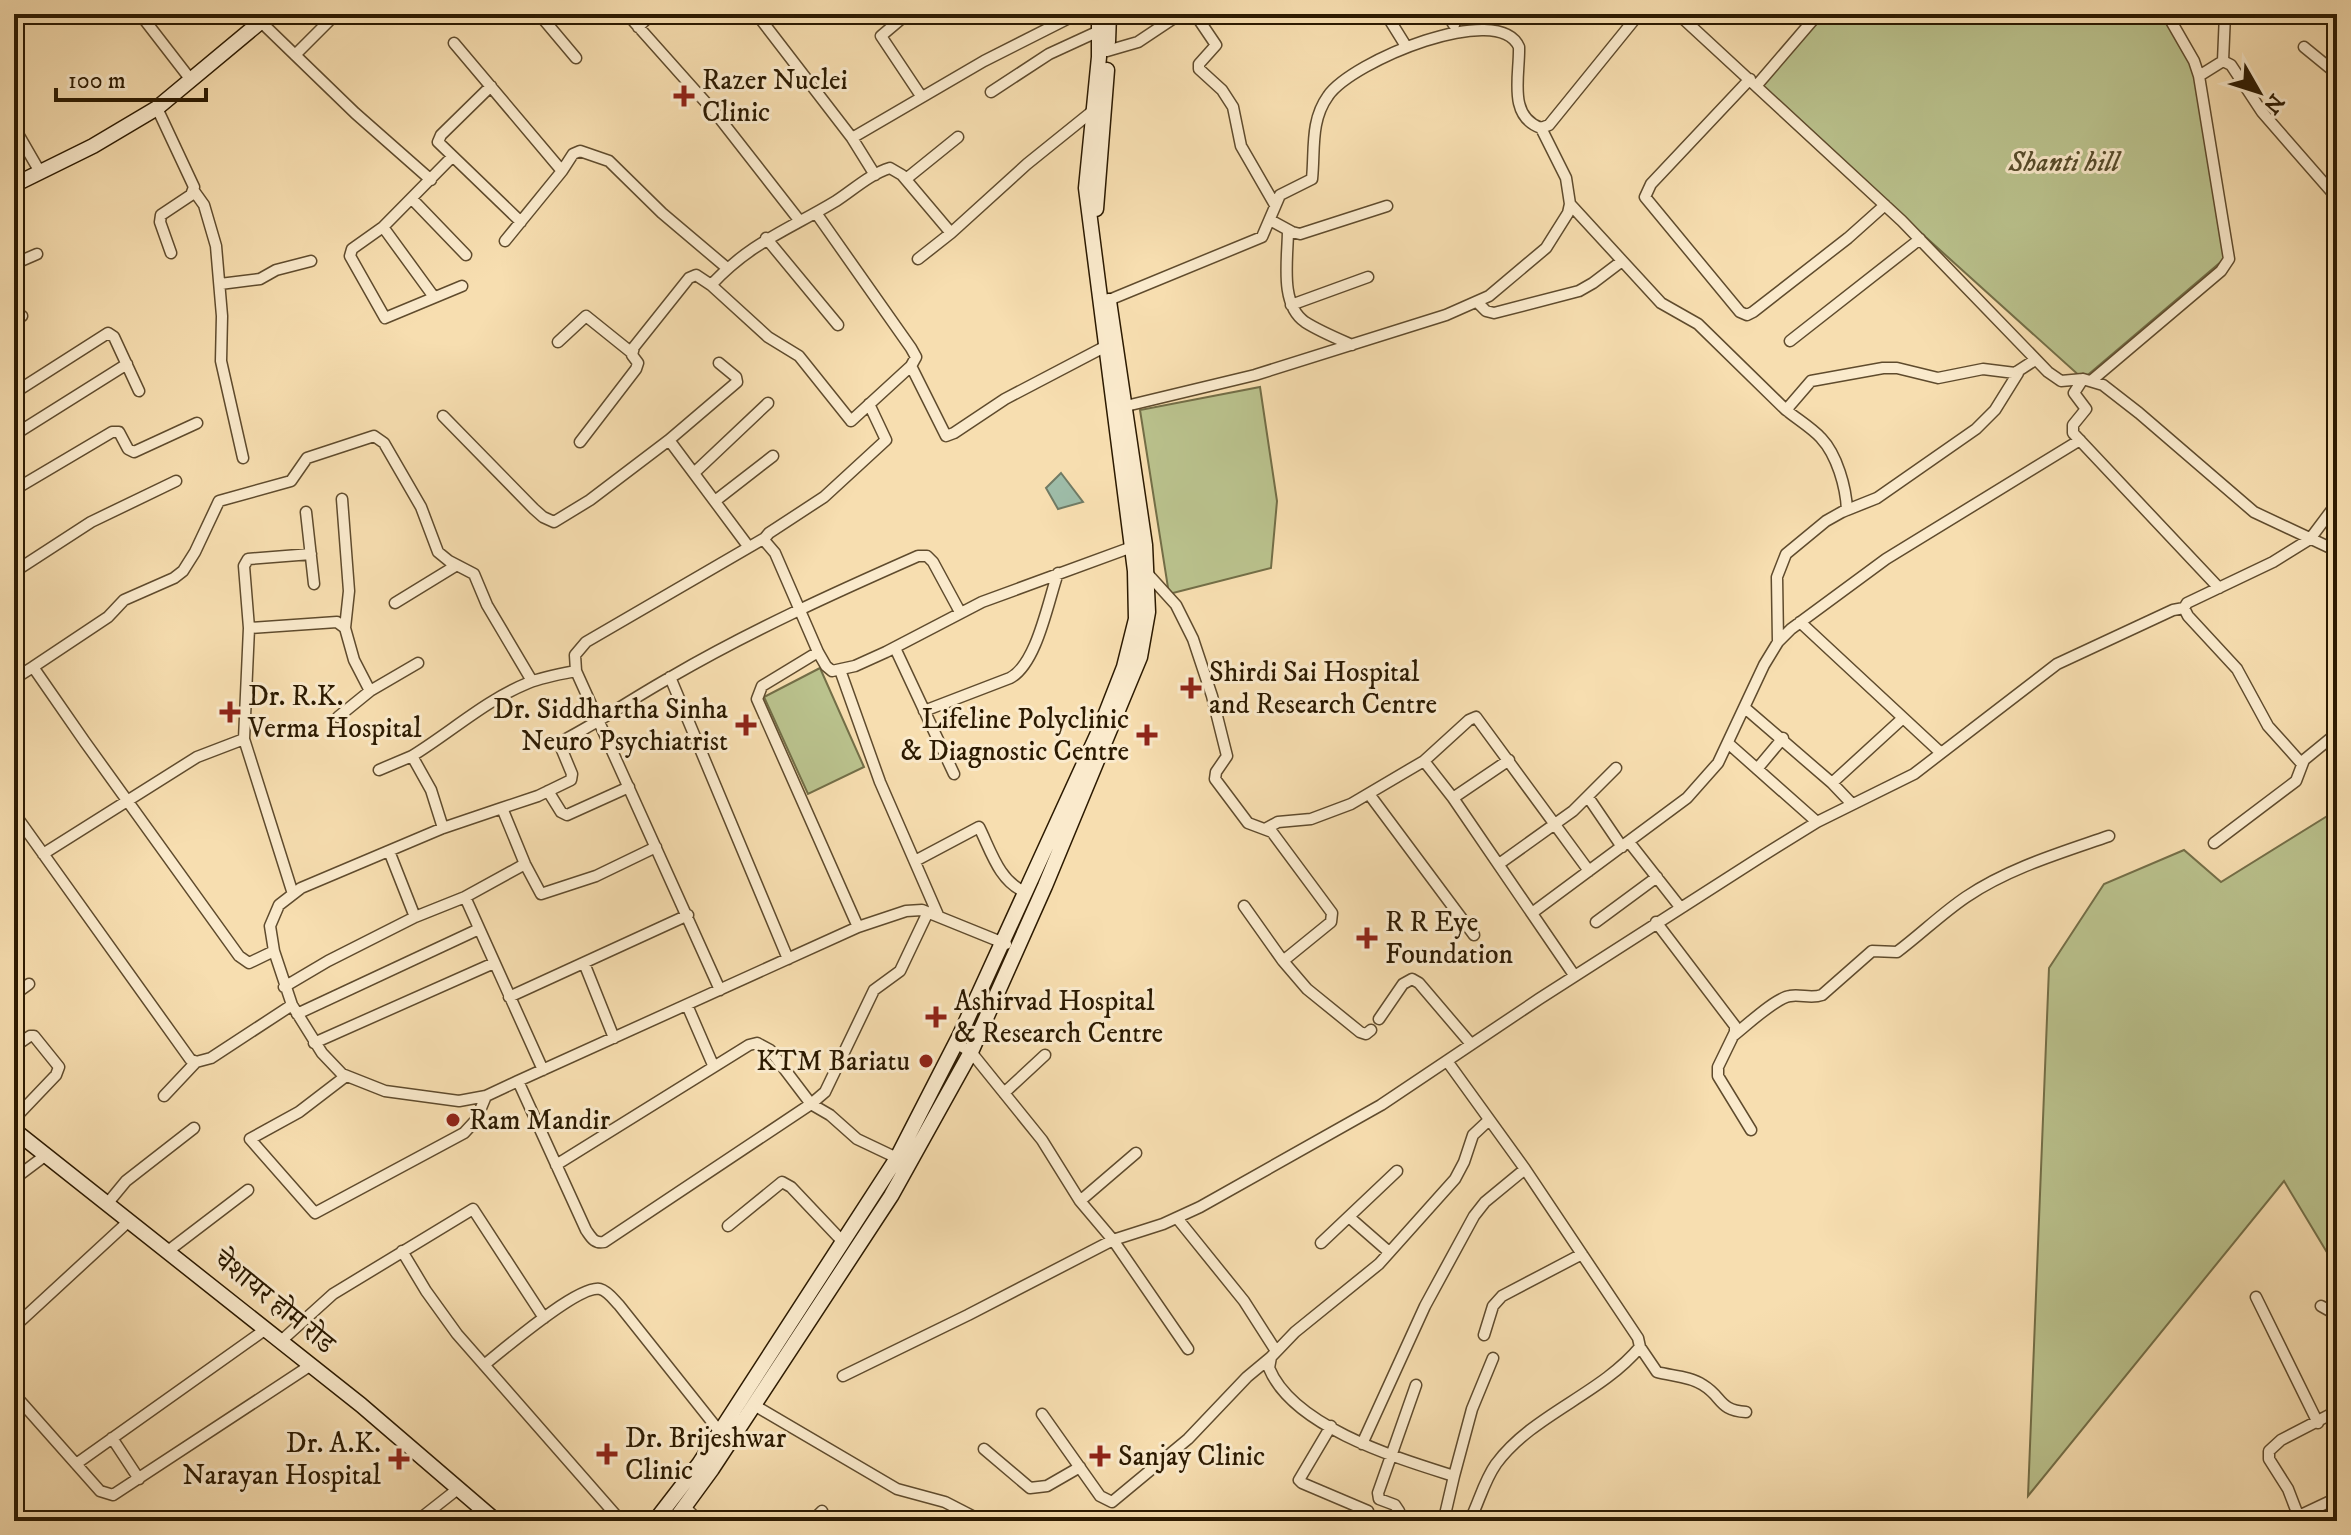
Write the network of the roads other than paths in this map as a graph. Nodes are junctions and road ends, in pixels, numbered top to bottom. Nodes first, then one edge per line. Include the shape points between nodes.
1 (161, 14) edge
2 (336, 14) edge
3 (539, 14) edge
4 (627, 14) edge
5 (652, 14) edge
6 (907, 14) edge
7 (1077, 14) edge
8 (1099, 14) edge
9 (1109, 14) edge
10 (1180, 14) edge
11 (1195, 14) edge
12 (1386, 14) edge
13 (1447, 14) edge
14 (1639, 14) edge
15 (1818, 14) edge
16 (2167, 14) edge
17 (2225, 14) edge
18 (1686, 17) edge
19 (144, 18) edge
20 (265, 18) edge
21 (762, 21) dead end
22 (1454, 25) junction
23 (638, 27) junction
24 (1099, 31) junction
25 (454, 43) dead end
26 (1404, 43) junction
27 (2304, 47) dead end
28 (1107, 51) junction
29 (295, 55) junction
30 (576, 58) dead end
31 (2223, 61) junction
32 (2337, 74) edge
33 (2199, 76) junction
34 (191, 80) junction
35 (1753, 82) junction
36 (491, 86) junction
37 (991, 92) dead end
38 (921, 96) junction
39 (157, 108) junction
40 (1094, 110) junction
41 (14, 127) edge
42 (1541, 128) junction
43 (958, 137) dead end
44 (852, 138) junction
45 (452, 157) junction
46 (562, 171) junction
47 (40, 172) junction
48 (875, 175) junction
49 (906, 179) junction
50 (431, 180) junction
51 (14, 185) edge
52 (194, 191) junction
53 (2337, 198) edge
54 (413, 200) junction
55 (1570, 204) junction
56 (1275, 205) junction
57 (1885, 205) junction
58 (1387, 206) dead end
59 (816, 213) junction
60 (799, 220) junction
61 (1270, 220) junction
62 (521, 222) junction
63 (383, 227) junction
64 (1288, 230) junction
65 (951, 233) junction
66 (766, 238) junction
67 (1920, 239) junction
68 (505, 241) dead end
69 (171, 253) dead end
70 (37, 254) dead end
71 (466, 255) dead end
72 (918, 259) dead end
73 (311, 261) dead end
74 (1622, 261) junction
75 (14, 264) edge
76 (727, 268) junction
77 (1368, 277) dead end
78 (220, 284) junction
79 (711, 285) junction
80 (462, 286) dead end
81 (434, 297) junction
82 (1109, 300) junction
83 (1477, 302) junction
84 (1291, 305) junction
85 (838, 325) dead end
86 (1790, 341) dead end
87 (558, 342) dead end
88 (1110, 344) junction
89 (1352, 345) junction
90 (632, 353) junction
91 (2035, 360) junction
92 (719, 363) dead end
93 (127, 364) junction
94 (911, 366) junction
95 (2018, 373) junction
96 (2087, 380) junction
97 (139, 391) dead end
98 (14, 393) edge
99 (768, 403) dead end
100 (869, 404) junction
101 (1126, 406) junction
102 (1786, 410) junction
103 (443, 416) dead end
104 (197, 423) dead end
105 (14, 435) edge
106 (669, 440) junction
107 (2080, 440) junction
108 (580, 442) dead end
109 (773, 456) dead end
110 (243, 458) dead end
111 (694, 473) junction
112 (176, 481) dead end
113 (14, 490) edge
114 (342, 499) dead end
115 (715, 501) junction
116 (2337, 503) edge
117 (1847, 510) junction
118 (306, 512) dead end
119 (764, 539) junction
120 (2310, 539) junction
121 (748, 546) junction
122 (1132, 547) junction
123 (2337, 551) edge
124 (311, 554) junction
125 (457, 565) junction
126 (14, 572) edge
127 (1058, 573) junction
128 (1147, 573) junction
129 (314, 584) dead end
130 (2219, 588) junction
131 (395, 603) dead end
132 (800, 608) junction
133 (2184, 608) junction
134 (960, 612) junction
135 (1800, 622) junction
136 (249, 628) junction
137 (345, 628) junction
138 (1778, 642) junction
139 (895, 648) junction
140 (818, 652) junction
141 (418, 663) dead end
142 (33, 667) junction
143 (840, 670) junction
144 (576, 671) junction
145 (670, 677) junction
146 (14, 679) edge
147 (532, 681) junction
148 (370, 691) junction
149 (1745, 708) junction
150 (924, 711) junction
151 (338, 717) dead end
152 (1903, 718) junction
153 (599, 723) junction
154 (2337, 733) edge
155 (1783, 738) junction
156 (244, 739) junction
157 (1729, 744) junction
158 (1941, 753) junction
159 (412, 756) junction
160 (1509, 760) junction
161 (1424, 761) junction
162 (2302, 764) junction
163 (1616, 768) dead end
164 (1757, 769) junction
165 (379, 770) dead end
166 (954, 774) dead end
167 (1832, 783) junction
168 (629, 787) junction
169 (548, 791) junction
170 (1369, 794) junction
171 (1588, 797) junction
172 (1453, 798) junction
173 (126, 800) junction
174 (1852, 804) junction
175 (502, 808) junction
176 (14, 813) edge
177 (1817, 822) junction
178 (1555, 824) junction
179 (443, 828) junction
180 (1267, 828) junction
181 (2109, 836) dead end
182 (2214, 843) dead end
183 (1626, 844) junction
184 (656, 847) junction
185 (389, 851) junction
186 (43, 854) junction
187 (915, 861) junction
188 (525, 864) junction
189 (1499, 864) junction
190 (1589, 871) junction
191 (1657, 877) junction
192 (1039, 882) junction
193 (1025, 892) junction
194 (293, 894) junction
195 (465, 897) junction
196 (1244, 906) dead end
197 (1680, 907) junction
198 (1532, 913) junction
199 (933, 914) junction
200 (688, 915) junction
201 (415, 917) junction
202 (1596, 922) dead end
203 (1656, 922) junction
204 (858, 927) junction
205 (479, 929) junction
206 (1474, 935) dead end
207 (1002, 942) junction
208 (274, 951) junction
209 (1015, 951) junction
210 (788, 959) junction
211 (1283, 961) junction
212 (494, 963) junction
213 (584, 963) junction
214 (1574, 975) junction
215 (29, 984) dead end
216 (284, 987) junction
217 (720, 990) junction
218 (14, 995) edge
219 (509, 997) junction
220 (687, 1005) junction
221 (294, 1010) junction
222 (1379, 1019) dead end
223 (1371, 1030) dead end
224 (1733, 1036) junction
225 (614, 1038) junction
226 (314, 1043) junction
227 (955, 1043) junction
228 (1471, 1044) junction
229 (14, 1047) edge
230 (971, 1052) junction
231 (1045, 1055) dead end
232 (1447, 1061) junction
233 (196, 1062) junction
234 (713, 1065) junction
235 (543, 1070) junction
236 (346, 1076) junction
237 (518, 1081) junction
238 (1004, 1093) junction
239 (164, 1096) dead end
240 (486, 1096) junction
241 (811, 1104) junction
242 (14, 1119) edge
243 (1489, 1120) junction
244 (194, 1128) dead end
245 (14, 1130) edge
246 (1751, 1130) dead end
247 (1136, 1153) dead end
248 (46, 1155) junction
249 (897, 1158) junction
250 (556, 1165) junction
251 (1525, 1169) junction
252 (1397, 1171) dead end
253 (14, 1179) edge
254 (248, 1190) dead end
255 (1080, 1201) junction
256 (107, 1204) junction
257 (1349, 1217) junction
258 (1177, 1218) junction
259 (129, 1221) junction
260 (728, 1226) dead end
261 (1113, 1240) junction
262 (843, 1242) junction
263 (1321, 1243) dead end
264 (168, 1251) junction
265 (402, 1251) junction
266 (1389, 1252) junction
267 (1582, 1254) junction
268 (2256, 1297) dead end
269 (2321, 1306) dead end
270 (2337, 1315) edge
271 (544, 1318) junction
272 (14, 1327) edge
273 (266, 1329) junction
274 (1484, 1335) dead end
275 (281, 1341) junction
276 (1640, 1347) junction
277 (1188, 1349) dead end
278 (1274, 1354) junction
279 (1493, 1358) dead end
280 (311, 1365) junction
281 (484, 1365) junction
282 (843, 1376) dead end
283 (1416, 1385) dead end
284 (14, 1394) edge
285 (754, 1405) junction
286 (2337, 1411) edge
287 (1746, 1412) dead end
288 (1042, 1414) dead end
289 (2318, 1423) junction
290 (1331, 1426) junction
291 (720, 1432) junction
292 (112, 1438) junction
293 (1362, 1444) junction
294 (984, 1449) dead end
295 (1389, 1456) junction
296 (76, 1464) junction
297 (1080, 1467) junction
298 (1454, 1476) junction
299 (139, 1479) junction
300 (459, 1488) junction
301 (2337, 1498) edge
302 (685, 1507) junction
303 (822, 1511) dead end
304 (1368, 1511) dead end
305 (2298, 1515) junction
306 (1444, 1518) edge
307 (417, 1521) edge
308 (496, 1521) edge
309 (621, 1521) edge
310 (655, 1521) edge
311 (674, 1521) edge
312 (699, 1521) edge
313 (812, 1521) edge
314 (982, 1521) edge
315 (1396, 1521) edge
316 (2288, 1521) edge

1 - 19 street
2 - 29 street
3 - 30 street
4 - 23 street
5 - 23 street
6 - 38 street via 881,36
7 - 38 street
8 - 24 main road
9 - 28 main road
10 - 28 street via 1138,42
11 - 56 street via 1216,45 1199,69 1233,107 1241,146
12 - 26 street
13 - 22 street
14 - 42 street via 1549,125
15 - 35 street
16 - 33 street
17 - 31 street
18 - 35 street
19 - 34 street
20 - 29 street
20 - 34 main road
21 - 44 street
22 - 26 street
22 - 42 street via 1488,23 1516,38 1520,109
23 - 60 street via 717,115
24 - 37 street via 1071,41
24 - 40 main road
25 - 36 street
26 - 56 street via 1348,75 1331,92 1315,127 1312,179 1284,192
27 - 32 street
28 - 82 main road via 1095,198
29 - 50 street
31 - 33 street
31 - 53 street
33 - 96 street via 2229,259
34 - 39 main road
35 - 57 street
35 - 57 street via 1651,184 1645,197 1740,312 1753,312
36 - 45 street via 439,137
36 - 46 street
38 - 44 street
39 - 47 main road
39 - 52 street
40 - 65 street
40 - 88 main road via 1086,188
41 - 47 street
42 - 55 street via 1566,178
43 - 49 street
44 - 48 street
45 - 50 street
45 - 62 street
46 - 62 street
46 - 76 street via 577,151 609,161
47 - 51 main road
48 - 49 street via 890,168
48 - 59 street
49 - 65 street
50 - 54 street
52 - 69 street via 161,215
52 - 78 street via 204,205
54 - 63 street
54 - 71 street
55 - 74 street
55 - 83 street via 1546,248
56 - 61 street
57 - 67 street
58 - 64 street via 1300,234
59 - 60 street
59 - 94 street via 911,348 916,357
60 - 66 street
61 - 64 street
61 - 82 street via 1258,240
62 - 68 street
63 - 81 street
63 - 81 street via 350,254 382,316
64 - 84 street
65 - 72 street
66 - 76 street
66 - 85 street
67 - 86 street
67 - 91 street
70 - 75 street
73 - 78 street via 260,279
74 - 83 street via 1579,291 1494,313
74 - 102 street via 1661,303 1698,324
76 - 79 street
77 - 84 street
78 - 110 street via 221,361
79 - 90 street via 696,275 689,278
79 - 100 street via 768,337 799,356 851,421
80 - 81 street
82 - 88 main road
83 - 89 street
84 - 89 street via 1304,321
87 - 90 street via 586,316
88 - 94 street via 946,436
88 - 101 main road
88 - 122 main road
89 - 101 street
90 - 108 street via 638,367
91 - 95 street
91 - 96 street via 2061,381
92 - 106 street via 737,382
93 - 97 street
93 - 98 street via 114,337 106,333
93 - 105 street
94 - 100 street
95 - 102 street via 1983,369 1938,378 1883,368 1811,381
95 - 117 street via 1976,429 1877,498
96 - 107 street via 2074,393 2086,409 2072,429
96 - 120 street via 2129,405 2254,512
99 - 111 street
100 - 119 street via 886,440 824,497
101 - 128 main road
102 - 117 street via 1822,438 1846,492
103 - 106 street via 534,509 554,522
104 - 113 street via 134,452 119,432 112,432
106 - 111 street
107 - 130 street
107 - 135 street via 1886,559
109 - 115 street
111 - 115 street
112 - 126 street via 91,522
114 - 137 street via 349,591
115 - 121 street
116 - 120 street
117 - 138 street via 1803,539 1782,561 1776,586
118 - 124 street
119 - 121 street
119 - 132 street
120 - 123 street
120 - 130 street
121 - 144 street via 581,646 575,655
122 - 127 street
122 - 192 main road via 1136,619 1131,644
124 - 129 street
124 - 136 street via 245,562
125 - 131 street
125 - 142 street via 438,552 421,507 384,443 368,437 307,458 291,481 219,501 183,571 124,600 108,617
125 - 147 street via 474,574
127 - 134 street
127 - 150 street via 1021,671
128 - 180 street via 1183,617 1208,682 1227,756 1215,779 1248,823
128 - 192 main road via 1148,612 1140,657
130 - 133 street
132 - 134 street via 923,556 933,562
132 - 140 street
132 - 145 street
133 - 158 street via 2057,664
133 - 162 street via 2237,669 2268,726
134 - 139 street
135 - 138 street
135 - 152 street
136 - 137 street via 334,621
136 - 156 street
137 - 148 street
138 - 149 street
139 - 143 street
139 - 150 street
140 - 143 street via 829,669
140 - 204 street via 762,686 757,699
141 - 148 street
142 - 146 street
142 - 173 street
143 - 187 street
144 - 147 street
144 - 153 street
145 - 153 street
145 - 210 street
147 - 159 street via 491,701
148 - 151 street
149 - 155 street
149 - 157 street
150 - 166 street
152 - 158 street
152 - 167 street
153 - 168 street
153 - 169 street via 564,741 572,779
154 - 162 street
155 - 164 street
155 - 167 street
156 - 173 street via 197,757
156 - 194 street
157 - 164 street
157 - 183 street via 1704,782
158 - 174 street via 1906,779
159 - 165 street
159 - 179 street via 431,790
160 - 161 street via 1474,717
160 - 172 street
160 - 178 street
161 - 170 street
161 - 172 street
162 - 182 street via 2296,781
163 - 171 street
164 - 177 street
167 - 174 street
168 - 169 street via 567,815
168 - 184 street
169 - 175 street
170 - 180 street via 1327,815
170 - 206 street
171 - 178 street
171 - 183 street
172 - 189 street
173 - 186 street
173 - 208 street via 242,959 249,963
174 - 177 street
175 - 179 street
175 - 188 street
176 - 186 street
177 - 197 street
178 - 189 street
178 - 190 street
179 - 185 street
180 - 211 street via 1333,916
181 - 224 street via 1988,884 1897,952 1869,953 1822,995 1782,999
183 - 190 street
183 - 191 street
184 - 188 street via 596,876 541,894
184 - 200 street
185 - 194 street
185 - 201 street
186 - 233 street
187 - 193 street via 979,827 1005,878
187 - 199 street
188 - 195 street
189 - 198 street
190 - 198 street
191 - 197 street
191 - 202 street
192 - 193 main road
192 - 209 main road
193 - 207 main road
194 - 208 street via 279,905 270,926
195 - 201 street
195 - 205 street
196 - 211 street
197 - 203 street
198 - 214 street
199 - 204 street via 906,911
199 - 207 street
199 - 241 street via 900,971 874,990 825,1092
200 - 213 street
200 - 217 street
201 - 216 street
203 - 214 street
203 - 224 street via 1733,1023
204 - 210 street
205 - 212 street
205 - 221 street
207 - 209 street
207 - 227 main road
208 - 216 street
209 - 230 main road
210 - 217 street
211 - 223 street via 1325,1005 1360,1032
212 - 219 street
212 - 226 street
213 - 219 street
213 - 225 street
214 - 228 street
215 - 218 street
216 - 221 street
217 - 220 street
219 - 235 street
220 - 225 street
220 - 234 street
221 - 226 street
221 - 233 street
222 - 228 street via 1412,979
224 - 246 street via 1718,1076
225 - 235 street
226 - 236 street
227 - 230 street
227 - 249 main road
228 - 232 street
229 - 242 street via 34,1036 59,1067
230 - 238 street
230 - 285 main road via 897,1185
231 - 238 street
232 - 243 street
232 - 258 street via 1381,1105
233 - 239 street
234 - 241 street via 749,1045 764,1045
234 - 250 street
235 - 237 street
236 - 240 street via 385,1091 430,1099
236 - 240 street via 299,1112 250,1139 315,1213 464,1133
237 - 240 street
237 - 250 street
238 - 255 street via 1042,1140
241 - 249 street via 857,1139
241 - 250 street via 604,1242 592,1239 586,1230
243 - 251 street
243 - 266 street via 1473,1135 1455,1179
244 - 256 street via 126,1181
245 - 248 main road, चेशायर होम रोड
247 - 255 street
248 - 253 street
248 - 256 main road, चेशायर होम रोड
249 - 262 main road
251 - 267 street
251 - 293 street via 1474,1216 1425,1306
252 - 257 street
254 - 264 street
255 - 261 street
256 - 259 main road, चेशायर होम रोड
257 - 263 street
257 - 266 street
258 - 261 street
258 - 278 street via 1244,1301
259 - 264 main road, चेशायर होम रोड
259 - 272 street
260 - 262 street via 782,1182
261 - 277 street
261 - 282 street
262 - 291 main road
264 - 273 main road, चेशायर होम रोड
265 - 271 street via 473,1209
265 - 275 street via 320,1303
265 - 281 street via 437,1308
266 - 278 street
267 - 274 street via 1502,1296
267 - 276 street
268 - 289 street
269 - 270 street
271 - 281 street
271 - 291 street via 587,1290 606,1292
273 - 275 main road, चेशायर होम रोड
273 - 292 street
275 - 280 main road, चेशायर होम रोड
276 - 287 street via 1657,1372 1700,1383 1723,1406
276 - 306 street via 1505,1454 1470,1520
278 - 290 street via 1269,1368 1285,1395
278 - 297 street via 1188,1439 1115,1501 1104,1499
279 - 298 street via 1466,1426
280 - 299 street
280 - 300 main road, चेशायर होम रोड
281 - 309 street
283 - 295 street
284 - 296 street
285 - 302 main road
285 - 314 street via 897,1489 945,1502
286 - 289 street
288 - 297 street
289 - 305 street via 2269,1451
290 - 293 street
290 - 304 street via 1299,1480
291 - 310 main road
292 - 296 street
292 - 299 street
293 - 295 street
294 - 297 street via 1035,1489
295 - 298 street
295 - 315 street via 1378,1493 1399,1511
296 - 299 street via 107,1495
298 - 306 street
300 - 307 street
300 - 308 main road, चेशायर होम रोड
301 - 305 street
302 - 311 main road
302 - 312 street
303 - 313 street
305 - 316 street

